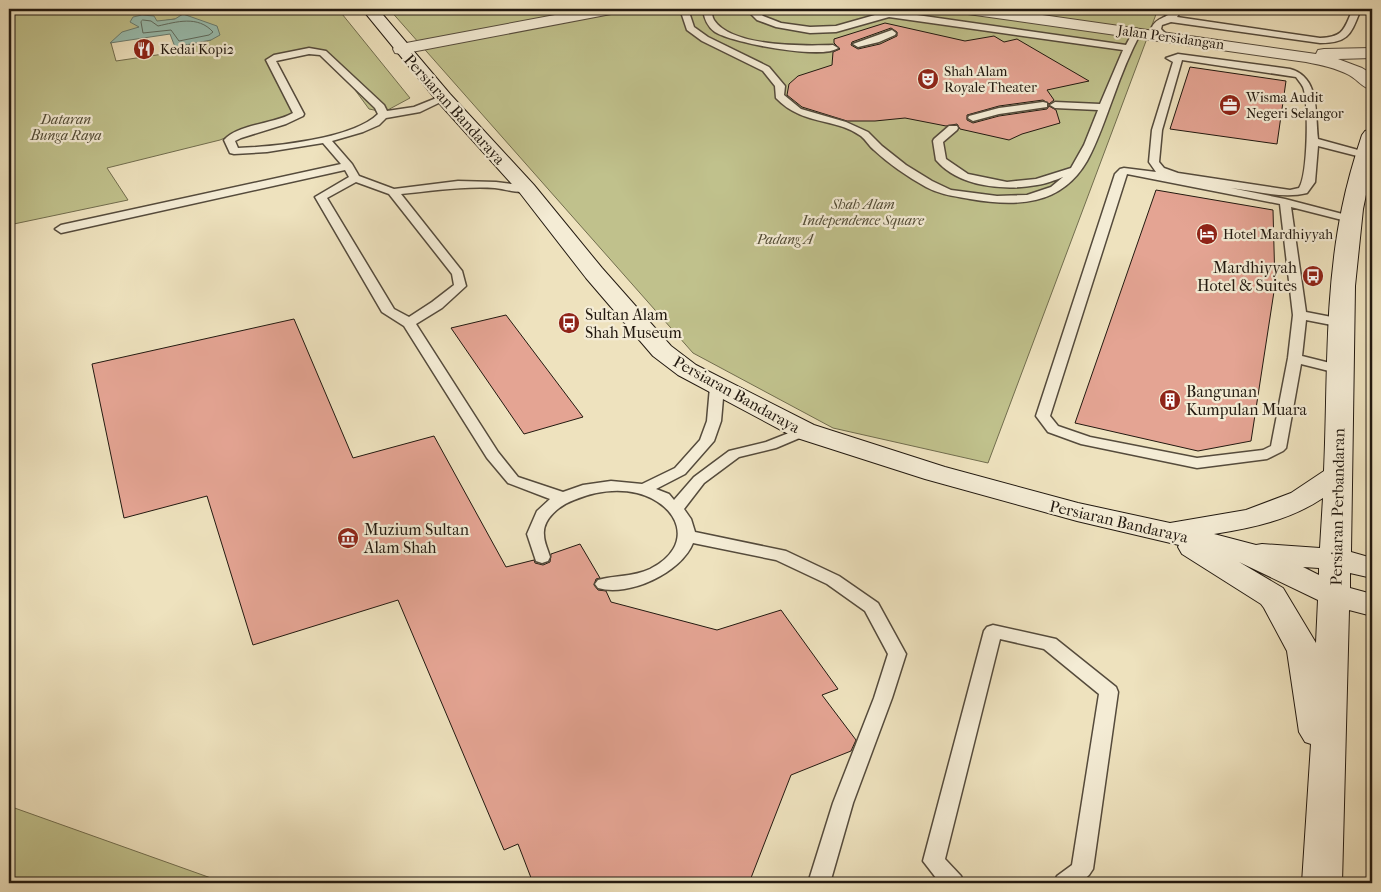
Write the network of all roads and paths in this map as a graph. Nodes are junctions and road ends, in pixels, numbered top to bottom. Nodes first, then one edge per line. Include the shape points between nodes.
1 (370, 9) edge
2 (611, 9) edge
3 (691, 9) edge
4 (707, 9) edge
5 (754, 9) edge
6 (978, 9) edge
7 (1178, 9) edge
8 (1357, 9) edge
9 (917, 17) junction
10 (1171, 19) junction
11 (1137, 32) junction
12 (1164, 36) junction
13 (1227, 45) junction
14 (1128, 48) junction
15 (401, 49) junction
16 (1372, 52) edge
17 (1285, 53) junction
18 (1219, 62) junction
19 (1372, 85) edge
20 (444, 98) junction
21 (1055, 105) dead end
22 (1043, 106) dead end
23 (1104, 107) junction
24 (383, 115) junction
25 (325, 139) junction
26 (1313, 141) junction
27 (1368, 145) edge
28 (1077, 168) junction
29 (352, 172) junction
30 (527, 189) junction
31 (393, 192) junction
32 (1285, 202) junction
33 (1350, 219) junction
34 (61, 229) dead end
35 (1300, 315) junction
36 (409, 323) junction
37 (1342, 324) junction
38 (1295, 358) junction
39 (1341, 370) junction
40 (718, 387) junction
41 (804, 431) junction
42 (1338, 474) junction
43 (645, 489) junction
44 (563, 498) junction
45 (676, 508) junction
46 (1168, 532) junction
47 (687, 536) junction
48 (1247, 553) junction
49 (542, 558) dead end
50 (1336, 558) junction
51 (1372, 568) edge
52 (604, 584) dead end
53 (1335, 595) junction
54 (1372, 605) edge
55 (1327, 790) junction
56 (819, 883) edge
57 (953, 883) edge
58 (1065, 883) edge
59 (1322, 883) edge

1 - 15 main road, Persiaran Bandaraya
2 - 15 main road
3 - 28 lane via 686,15 690,28 705,39 766,69 780,86 779,96 788,107 864,134 879,150 944,191 989,200 1027,200 1058,188
4 - 9 lane via 708,19 717,29 740,39 800,49 835,48 878,39
5 - 9 lane via 760,18 810,30 836,29 889,14
6 - 11 main road, Jalan Persidangan
7 - 10 lane
8 - 10 lane via 1344,36 1331,40 1309,40
9 - 14 lane
10 - 12 lane via 1157,26 1156,30
11 - 12 main road, Jalan Persidangan
11 - 14 lane
12 - 13 main road, Jalan Persidangan
13 - 17 main road, Jalan Persidangan
13 - 18 lane
14 - 23 lane
15 - 20 main road, Persiaran Bandaraya
16 - 17 main road, Jalan Persidangan
17 - 19 main road, Jalan Persidangan via 1327,61 1352,70
18 - 26 lane via 1299,75 1308,87
18 - 26 lane via 1171,58 1178,61 1157,130 1154,162 1160,170 1176,176 1290,194 1303,191 1309,182
20 - 24 lane via 416,110
20 - 30 main road, Persiaran Bandaraya
21 - 23 lane
22 - 28 lane via 997,111 954,127 938,141 941,160 965,177 1006,186 1037,182
23 - 28 lane
24 - 25 lane via 381,120 366,128
24 - 25 lane via 380,107 323,53 309,51 274,58 272,63 299,114 287,122 238,134 229,140 234,151
25 - 29 lane
26 - 27 lane
27 - 33 main road, Persiaran Perbandaran
29 - 31 lane
29 - 34 lane
29 - 36 lane via 321,197 389,312
30 - 31 lane via 458,184
30 - 40 main road, Persiaran Bandaraya via 662,351
31 - 36 lane via 458,274 460,286
32 - 33 lane
32 - 35 lane
32 - 38 lane via 1124,171 1042,416 1052,429 1086,441 1197,463 1267,454 1278,448
33 - 37 main road, Persiaran Perbandaran
35 - 37 lane
35 - 38 lane
36 - 44 lane via 492,455 513,480
37 - 39 main road, Persiaran Perbandaran
38 - 39 lane
39 - 42 main road, Persiaran Perbandaran
40 - 41 main road, Persiaran Bandaraya
40 - 43 lane via 714,421 707,441 680,471
41 - 45 lane via 771,445 734,454 699,480
41 - 46 main road, Persiaran Bandaraya via 935,474 1077,512
42 - 46 main road via 1301,499 1252,519
42 - 50 main road, Persiaran Perbandaran
43 - 44 lane via 603,486
43 - 45 lane via 663,497
44 - 49 lane via 546,510 537,525 535,542
45 - 47 lane via 685,521
46 - 48 main road, Persiaran Bandaraya
46 - 55 main road via 1277,602 1304,651
47 - 52 lane via 678,554 661,570 624,583
47 - 56 lane via 780,555 833,580 872,607 896,654 843,803
48 - 50 main road, Persiaran Bandaraya
48 - 53 main road, Persiaran Bandaraya
50 - 51 main road, Persiaran Bandaraya
50 - 53 main road, Persiaran Perbandaran
53 - 54 main road, Persiaran Bandaraya
53 - 55 main road, Persiaran Perbandaran
55 - 59 main road, Persiaran Perbandaran
57 - 58 lane via 934,861 993,630 1050,644 1110,692 1082,869

